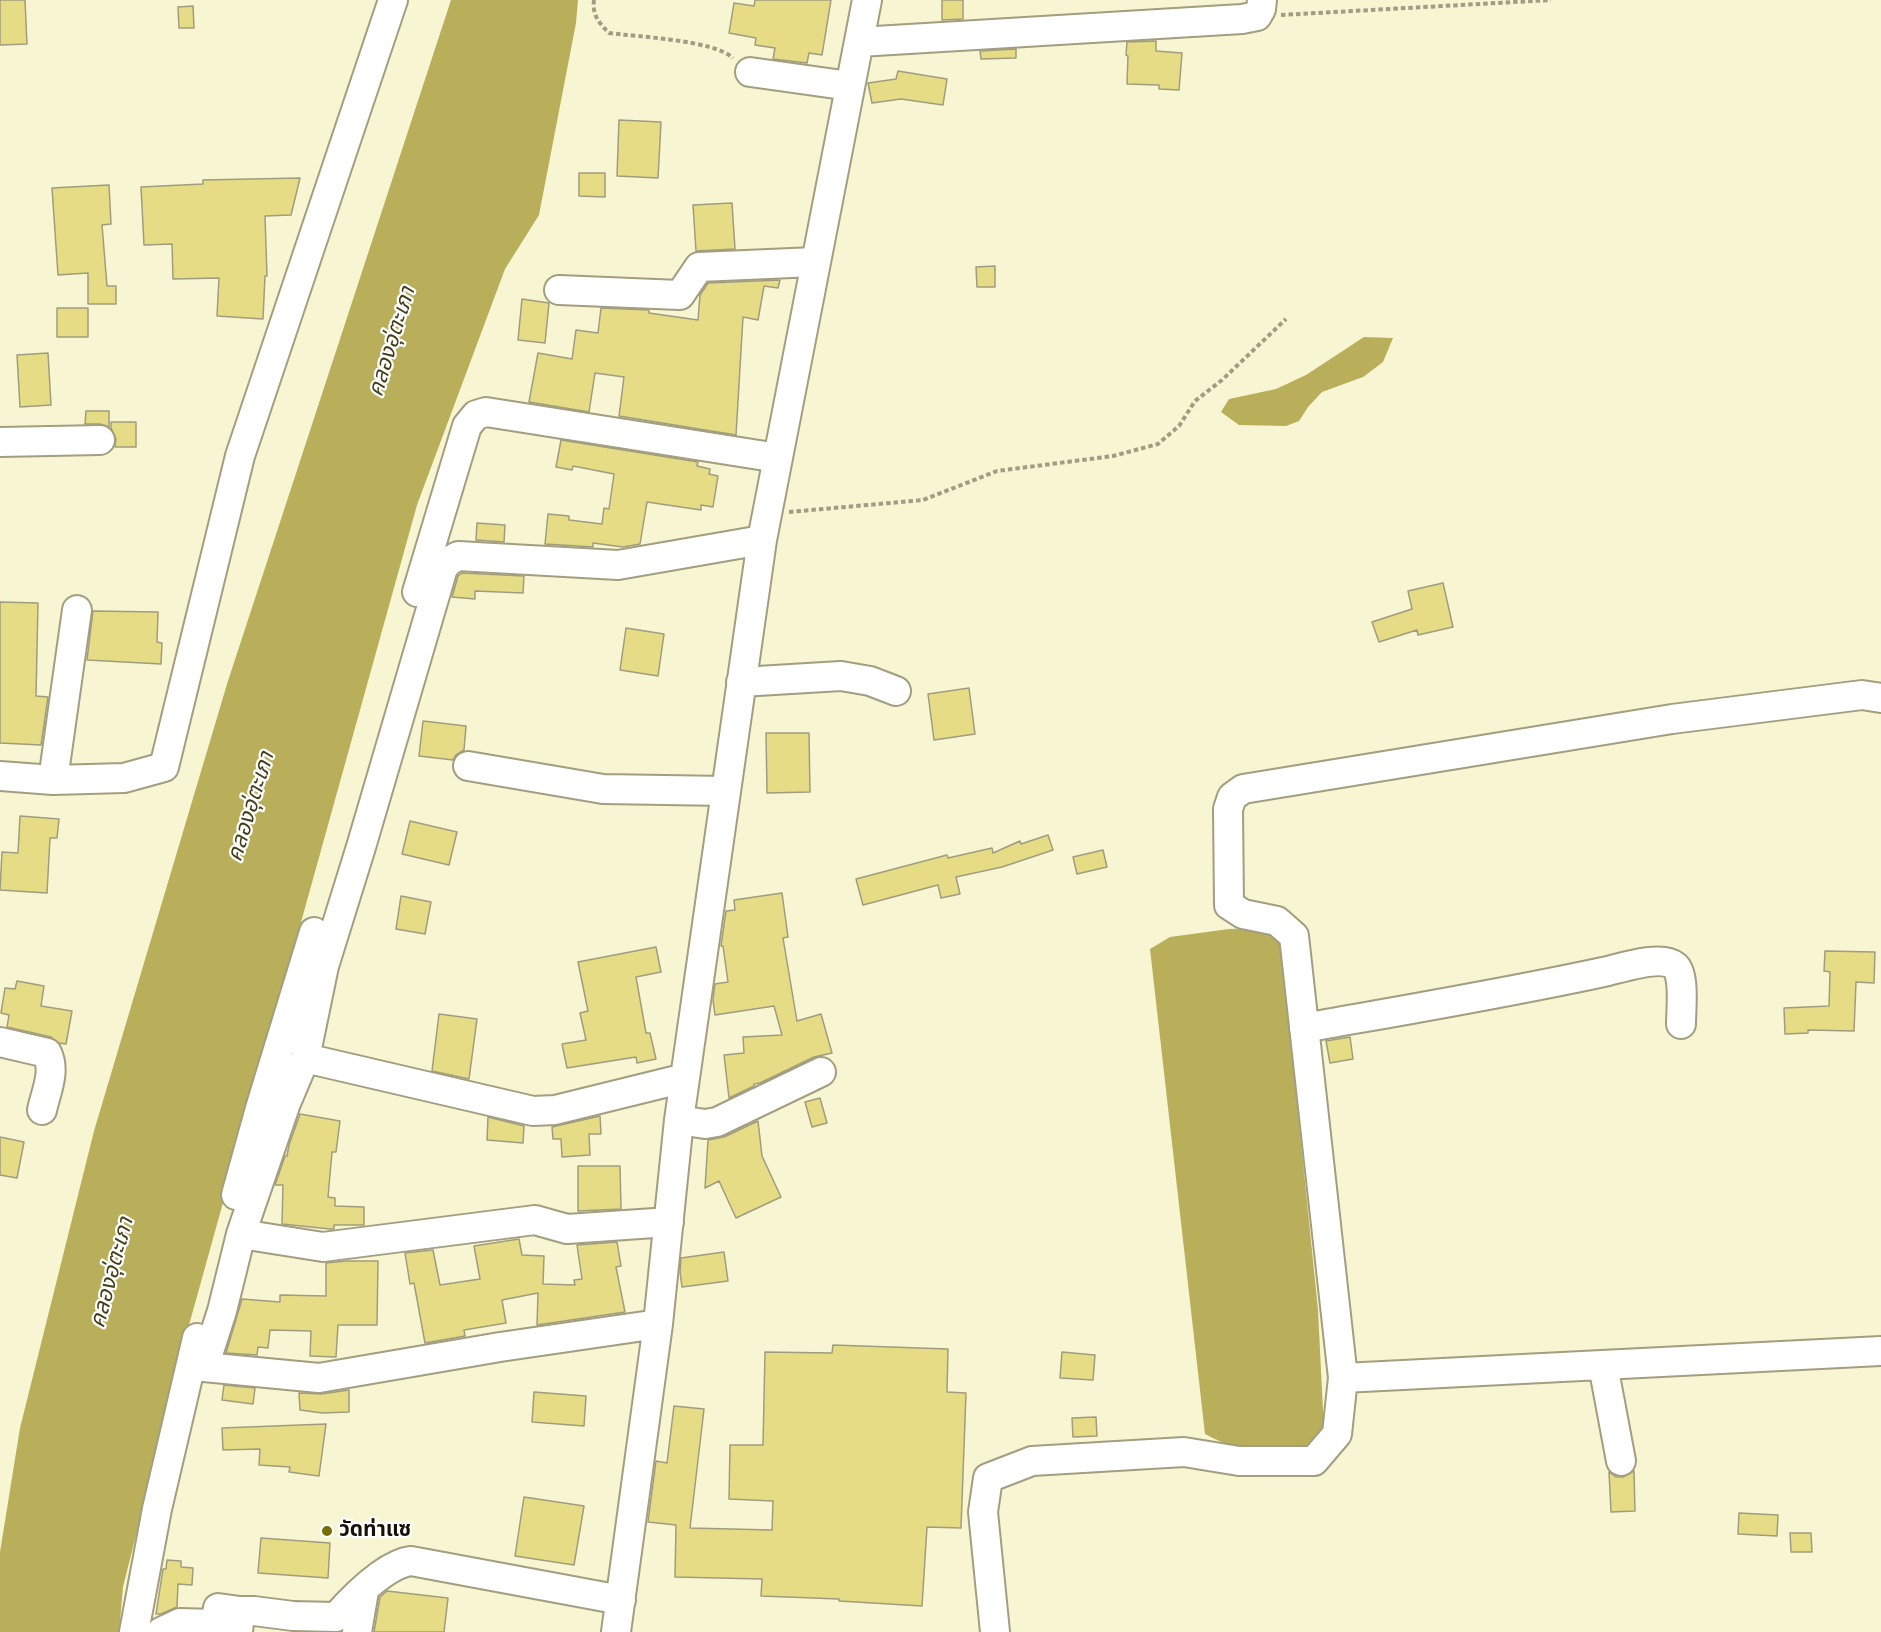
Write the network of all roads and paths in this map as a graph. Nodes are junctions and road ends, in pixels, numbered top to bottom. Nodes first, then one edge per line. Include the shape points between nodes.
1 (393, 0) edge
2 (594, 0) edge
3 (867, 0) edge
4 (1551, 0) edge
5 (1259, 8) edge
6 (859, 42) junction
7 (750, 72) joint
8 (850, 87) junction
9 (815, 262) junction
10 (559, 290) dead end
11 (1286, 320) dead end
12 (100, 440) dead end
13 (0, 442) edge
14 (778, 458) junction
15 (765, 527) junction
16 (77, 610) dead end
17 (741, 681) junction
18 (896, 692) dead end
19 (1881, 698) edge
20 (468, 766) dead end
21 (0, 776) edge
22 (53, 780) junction
23 (726, 791) junction
24 (1681, 1024) dead end
25 (1304, 1028) junction
26 (0, 1042) edge
27 (305, 1058) junction
28 (821, 1072) dead end
29 (685, 1078) junction
30 (42, 1110) dead end
31 (679, 1120) junction
32 (669, 1222) junction
33 (241, 1234) junction
34 (658, 1324) junction
35 (1881, 1351) edge
36 (1603, 1365) junction
37 (1343, 1378) junction
38 (1621, 1461) dead end
39 (364, 1591) junction
40 (621, 1600) junction
41 (239, 1622) edge
42 (134, 1632) edge
43 (161, 1632) edge
44 (357, 1632) edge
45 (616, 1632) edge
46 (995, 1632) edge

1 - 22 street via 240,456 164,767 124,778
2 - 7 path via 598,22 609,33 703,45 727,52
3 - 6 street
4 - 5 path
5 - 6 street via 1242,19
6 - 8 street
7 - 8 street
8 - 9 street
9 - 10 street via 699,267 680,295
9 - 14 street
11 - 15 path via 1195,401 1179,426 1158,444 1113,456 996,471 923,500
12 - 13 street
14 - 15 street
14 - 42 street via 486,412 476,415 467,426 261,1105 197,1337 157,1509
15 - 17 street
15 - 27 street via 618,565 458,556 449,561 443,568 324,966
16 - 22 street
17 - 18 street via 841,676 870,681
17 - 23 street
19 - 25 street via 1862,695 1672,719 1243,789 1232,797 1228,809 1229,905 1243,914 1277,921 1294,936
20 - 23 street via 603,789
21 - 22 street
23 - 29 street
24 - 25 street via 1680,974 1670,963 1649,962
25 - 37 street
26 - 30 street via 47,1053 51,1074
27 - 29 street via 533,1110 555,1110
27 - 33 street
28 - 31 street via 717,1122
29 - 31 street
31 - 32 street
32 - 33 street via 567,1229 535,1220 323,1247
32 - 34 street
33 - 34 street via 204,1367 319,1378
34 - 40 street
35 - 36 street
36 - 37 street
36 - 38 street
37 - 46 street via 1337,1434 1314,1461 1239,1461 1184,1452 1032,1461 988,1478 983,1512
39 - 40 street via 393,1566 411,1562
39 - 41 street via 336,1617 254,1611
39 - 44 street
40 - 45 street
41 - 43 street via 218,1608 215,1624 180,1623

